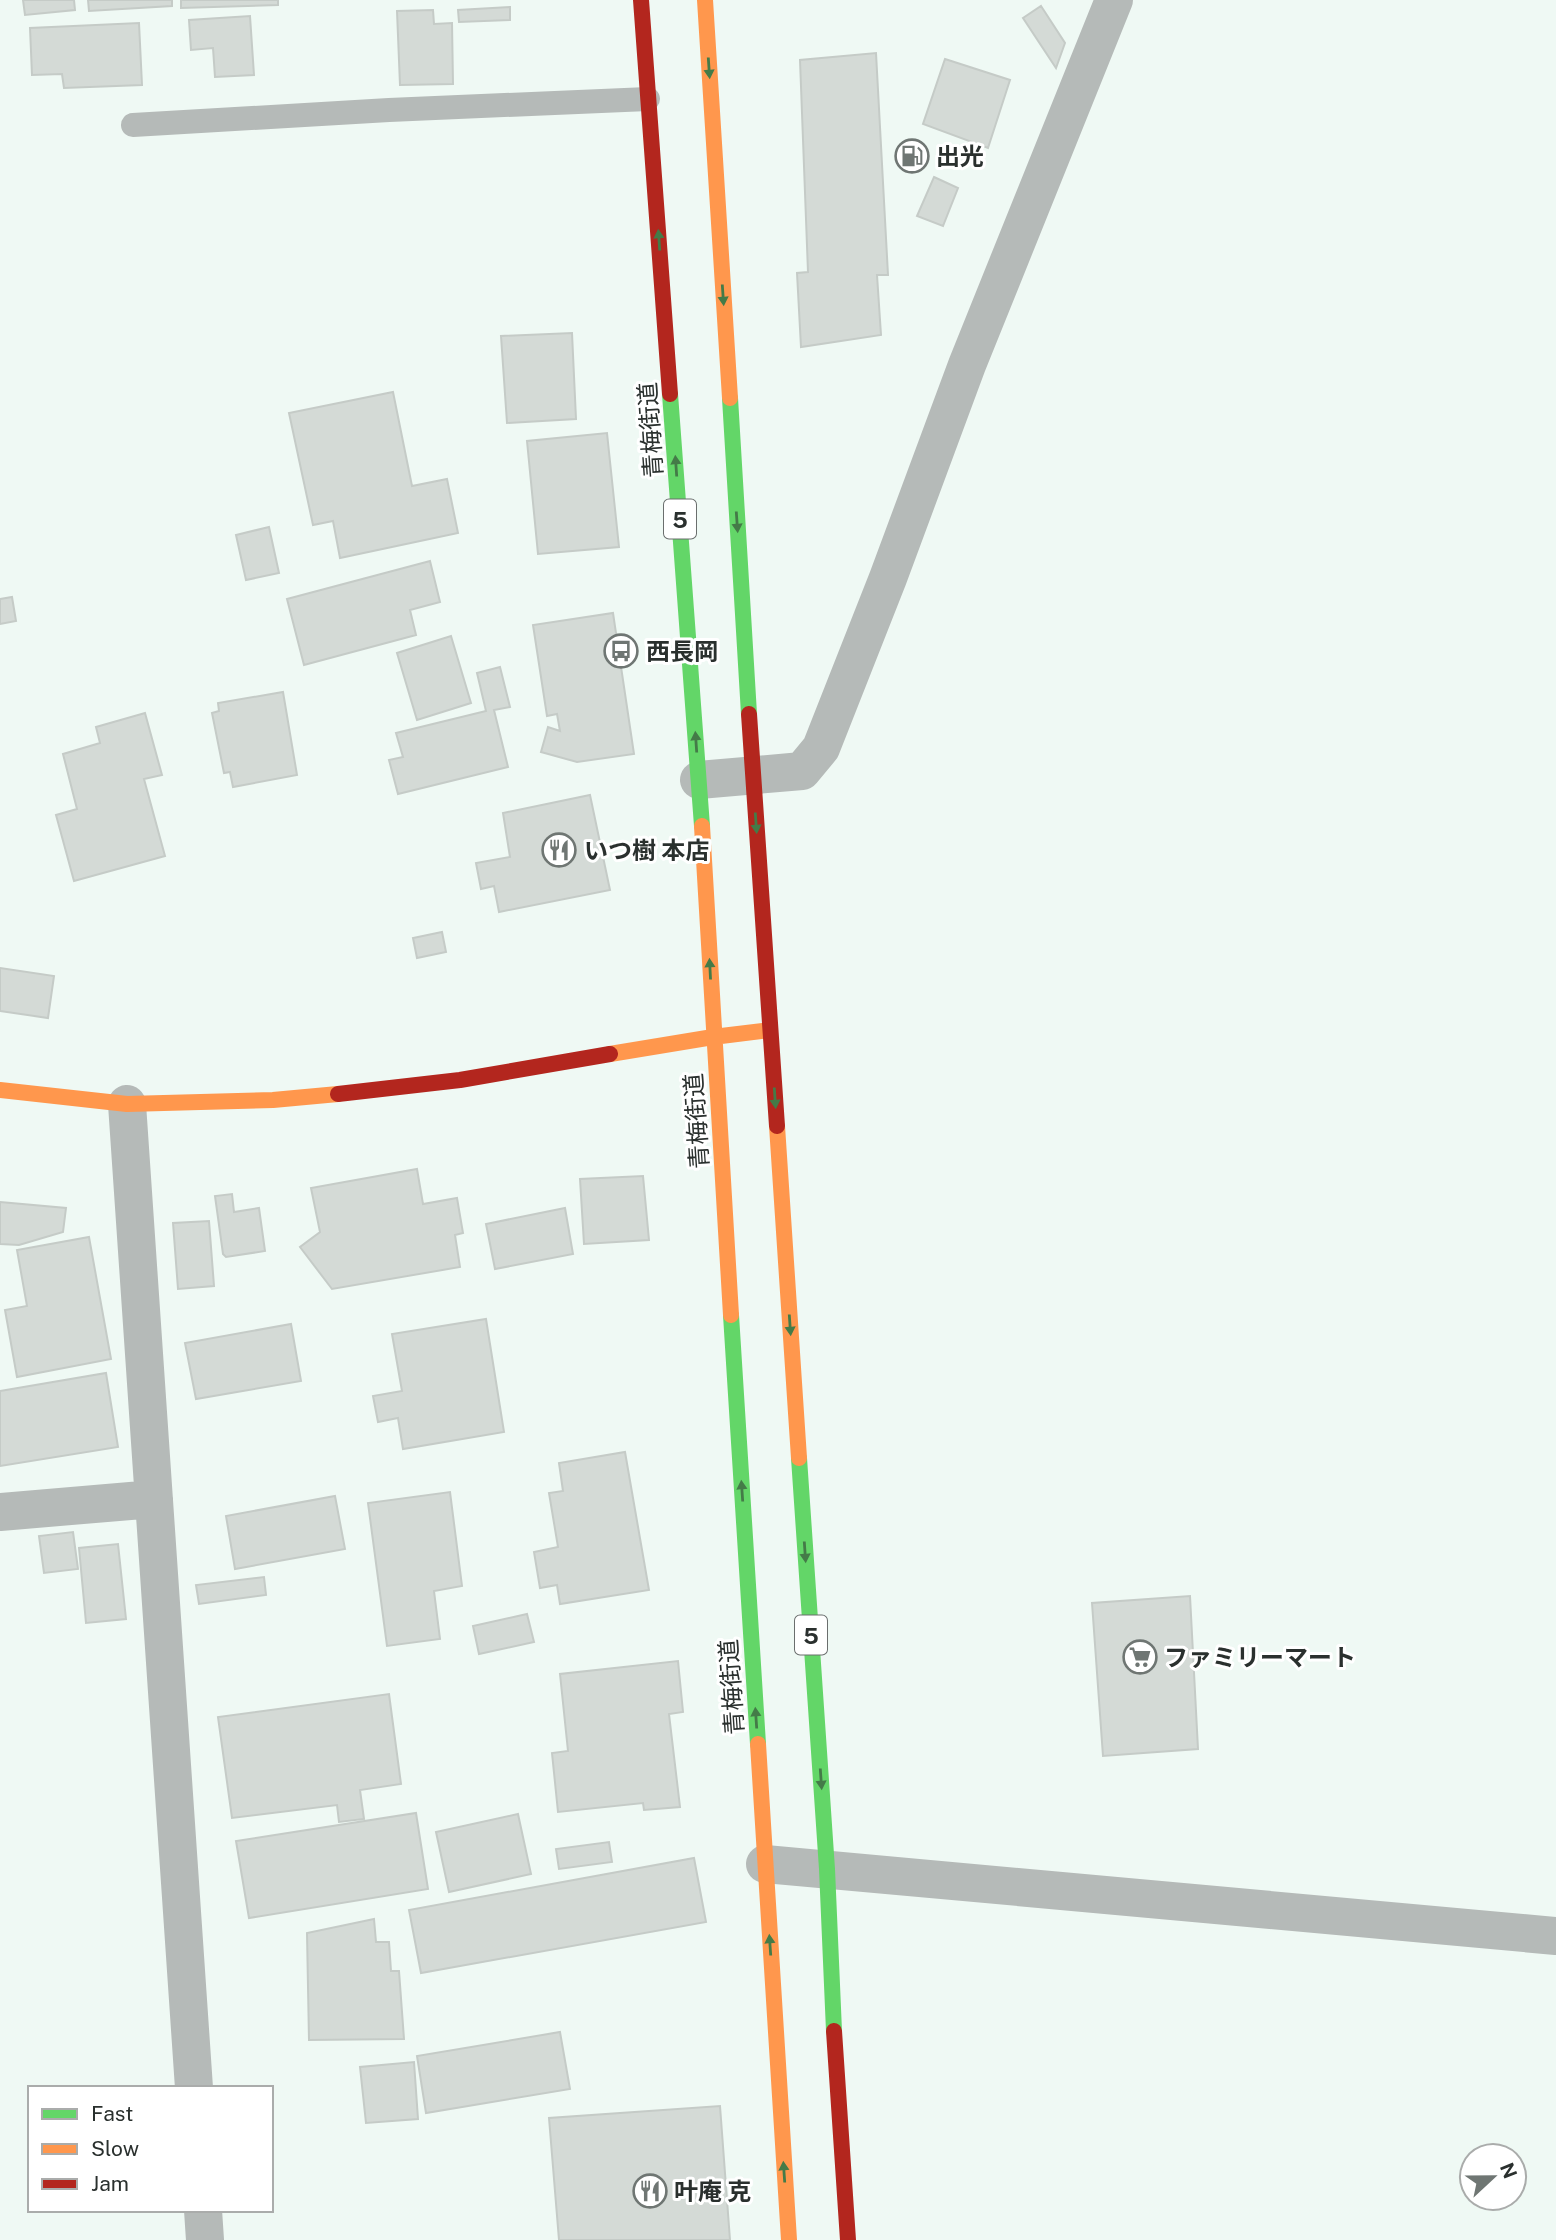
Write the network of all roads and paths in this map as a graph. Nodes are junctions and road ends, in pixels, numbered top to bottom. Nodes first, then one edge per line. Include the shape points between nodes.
1 (641, 0) edge
2 (705, 0) edge
3 (1114, 0) edge
4 (648, 99) junction
5 (133, 125) dead end
6 (753, 775) junction
7 (699, 779) junction
8 (770, 1030) junction
9 (713, 1037) junction
10 (0, 1090) edge
11 (127, 1104) junction
12 (154, 1499) junction
13 (0, 1512) edge
14 (765, 1864) junction
15 (827, 1869) junction
16 (1556, 1936) edge
17 (194, 2086) edge
18 (203, 2212) edge
19 (205, 2240) edge
20 (789, 2240) edge
21 (848, 2240) edge

1 - 4 main road, 青梅街道 / 5
2 -> 6 main road, 5
3 - 6 street via 967,365 821,748 802,771
4 - 5 lane
7 -> 4 main road, 青梅街道 / 5
6 - 7 street
6 -> 8 main road, 5
9 -> 7 main road, 青梅街道 / 5
8 - 9 main road
8 -> 15 main road, 5
9 - 11 main road via 368,1092
14 -> 9 main road, 青梅街道 / 5
10 - 11 main road
11 - 12 street
12 - 13 street
12 - 17 street
14 - 15 street
20 -> 14 main road, 青梅街道 / 5
15 - 16 street
15 - 21 main road, 5
18 - 19 street

